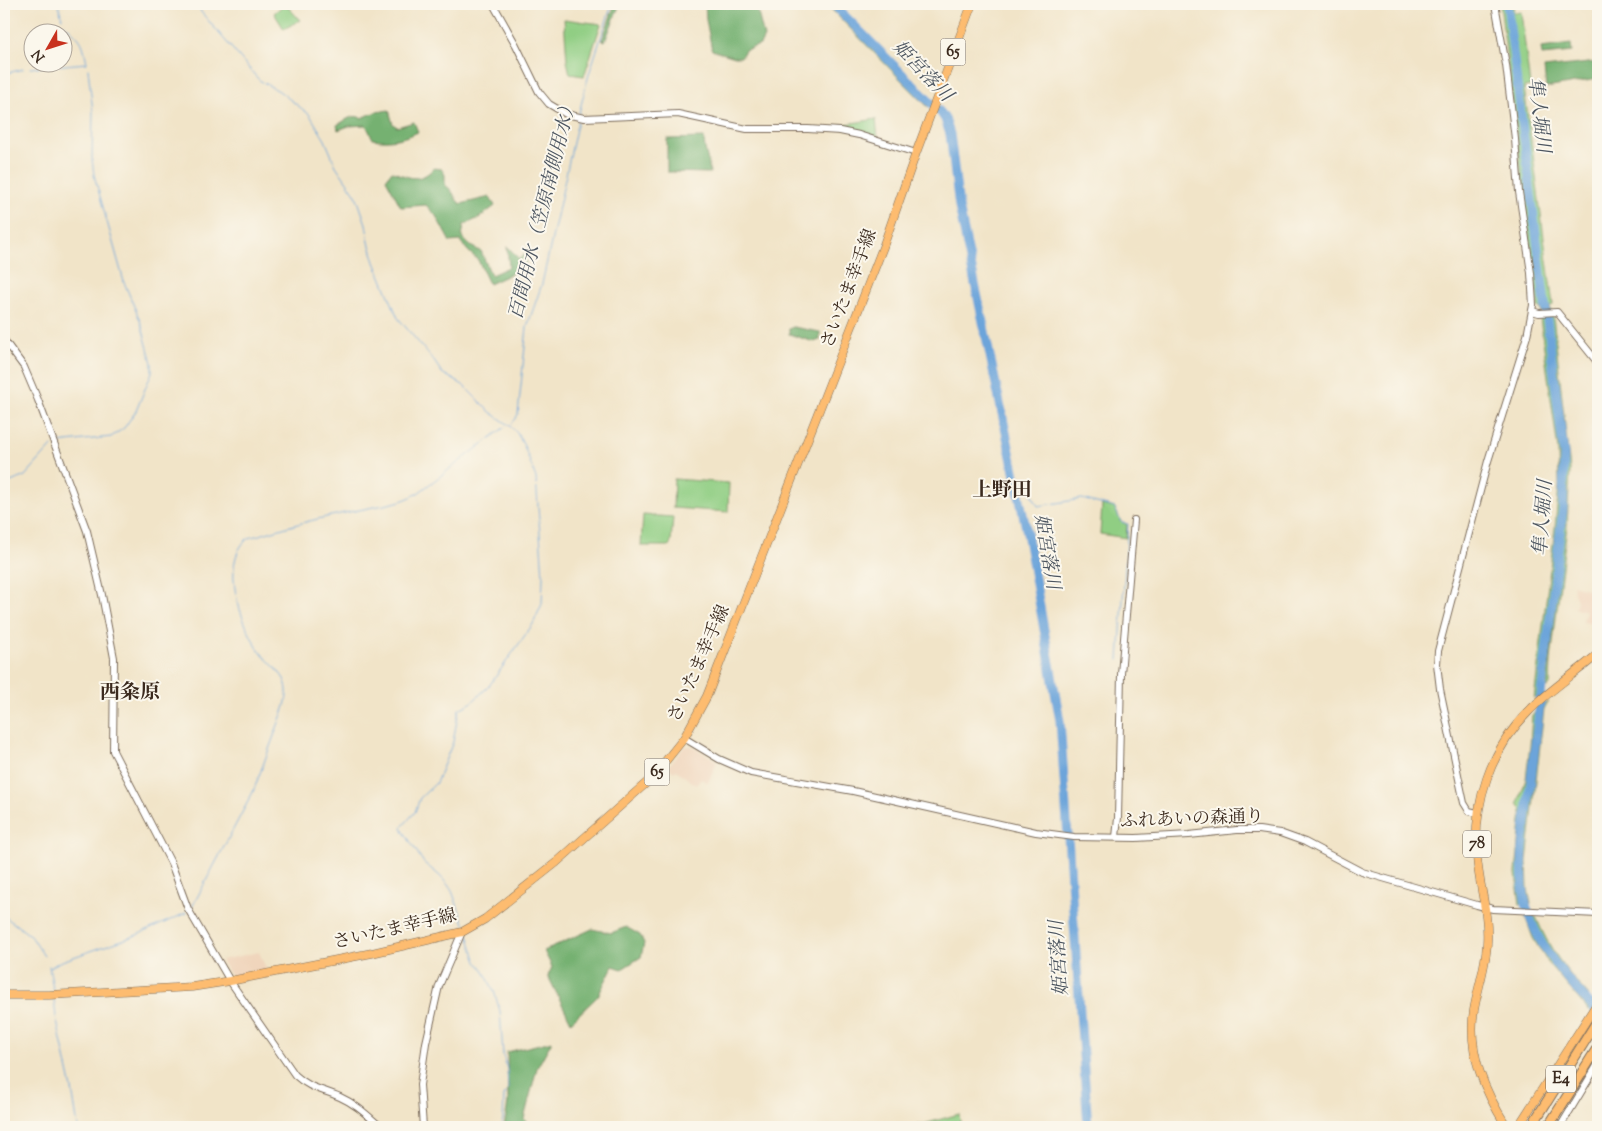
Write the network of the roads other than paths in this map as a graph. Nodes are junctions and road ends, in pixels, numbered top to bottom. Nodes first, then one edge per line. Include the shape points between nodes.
1 (493, 4) edge
2 (972, 4) edge
3 (1496, 4) edge
4 (916, 153) junction
5 (1536, 312) junction
6 (4, 340) edge
7 (1598, 363) edge
8 (1134, 520) dead end
9 (1598, 654) edge
10 (684, 738) junction
11 (1477, 814) junction
12 (1116, 837) junction
13 (1485, 907) junction
14 (1598, 914) edge
15 (462, 932) junction
16 (230, 981) junction
17 (4, 994) edge
18 (1598, 1002) edge
19 (1598, 1020) edge
20 (1598, 1046) edge
21 (1598, 1064) edge
22 (381, 1127) edge
23 (423, 1127) edge
24 (1507, 1127) edge
25 (1518, 1127) edge
26 (1532, 1127) edge
27 (1548, 1127) edge
28 (1560, 1127) edge

1 - 4 street via 539,92 549,104 566,114 584,118 678,114 747,128 840,131
2 - 4 main road, さいたま幸手線 / 65
3 - 5 street
4 - 10 main road, さいたま幸手線 / 65 via 880,256 707,696
5 - 7 street via 1557,312
5 - 11 street via 1488,461 1438,650 1440,689 1464,803 1469,811
6 - 16 street via 24,367 87,531 114,658 114,751 171,863 188,909
8 - 12 street via 1121,674
9 - 11 main road, 78 via 1534,706 1514,728 1495,758
10 - 12 street, ふれあいの森通り via 751,773 853,791 1036,832 1072,837
10 - 15 main road, さいたま幸手線 / 65 via 652,778 606,820 485,919
11 - 13 main road, 78 via 1477,858
12 - 13 street, ふれあいの森通り via 1189,836 1237,830 1280,833 1370,875
13 - 14 street, ふれあいの森通り
13 - 24 main road, 78 via 1487,943 1473,1021 1473,1040 1488,1096
15 - 16 main road, さいたま幸手線 / 65
15 - 23 street via 439,986 426,1043 420,1085
16 - 17 main road, さいたま幸手線 / 65 via 166,988
16 - 22 street via 295,1075 307,1085 359,1108
18 - 25 main road
19 - 26 highway, E4
20 - 27 highway, E4
21 - 28 street

